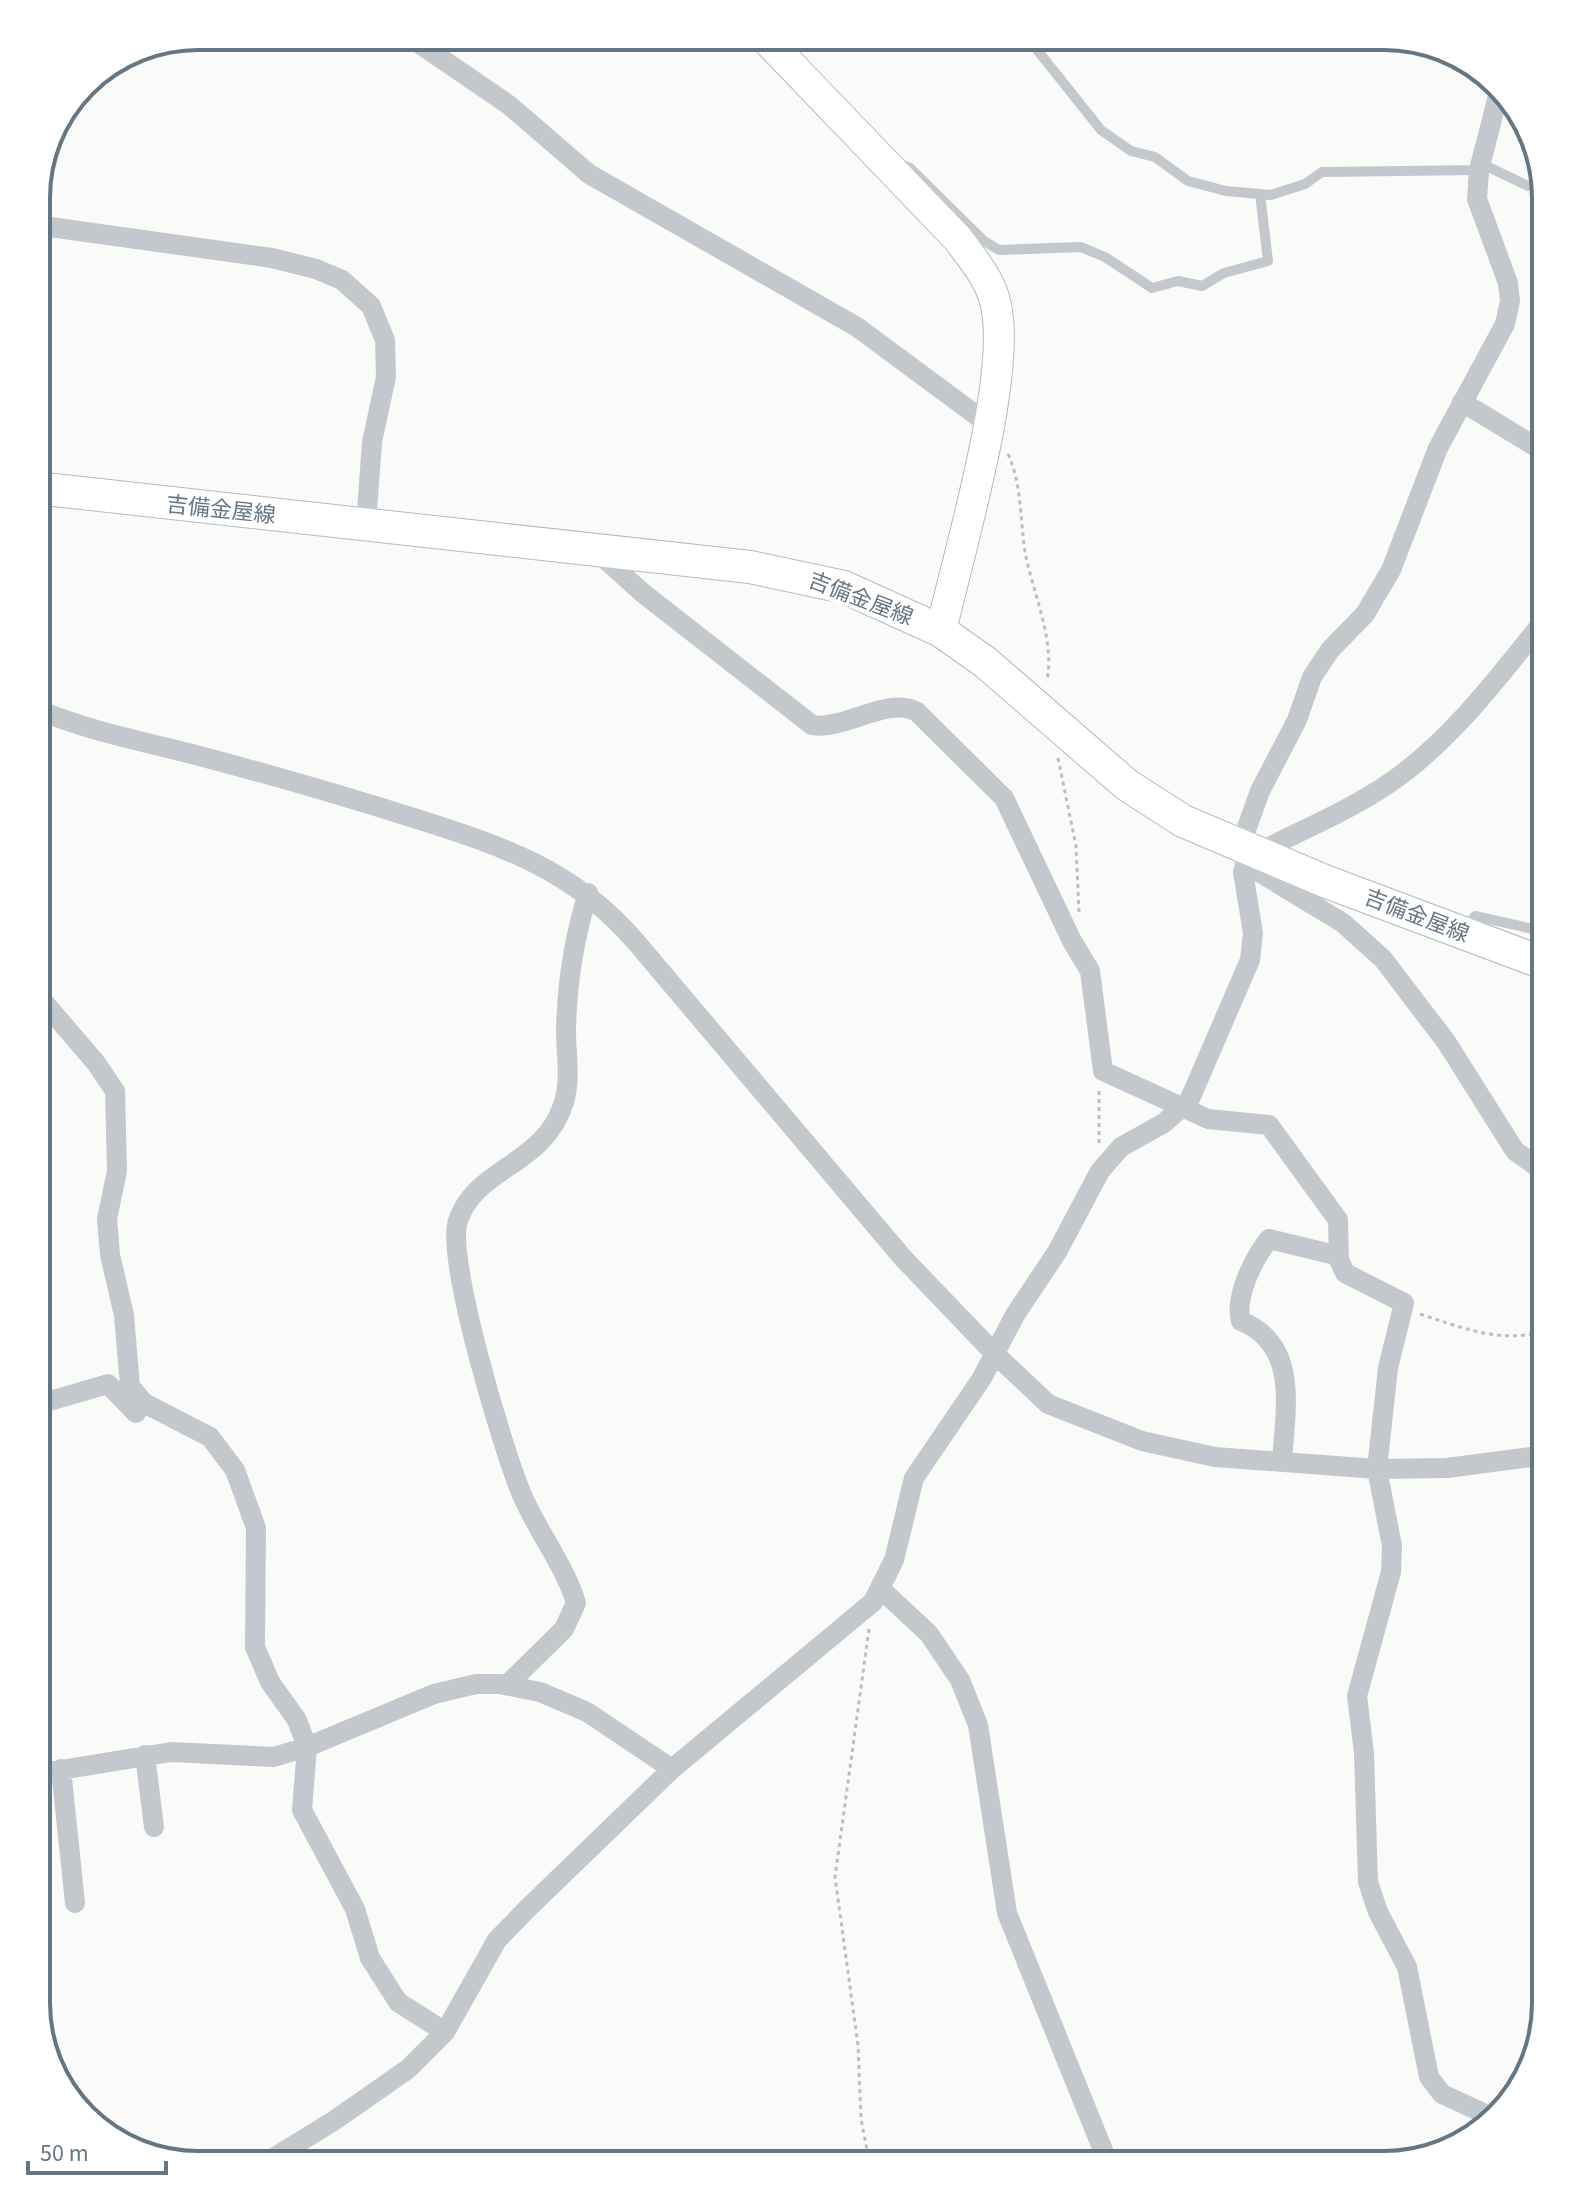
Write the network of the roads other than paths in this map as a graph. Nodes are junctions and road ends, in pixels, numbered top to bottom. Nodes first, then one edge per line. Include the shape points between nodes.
1 (428, 50) edge
2 (777, 50) edge
3 (1037, 50) edge
4 (1496, 102) edge
5 (887, 164) junction
6 (1480, 166) junction
7 (1531, 186) edge
8 (1260, 194) junction
9 (50, 227) edge
10 (1462, 402) junction
11 (988, 424) junction
12 (1532, 444) edge
13 (50, 490) edge
14 (366, 524) junction
15 (595, 550) junction
16 (941, 631) junction
17 (1532, 634) edge
18 (50, 715) edge
19 (1248, 852) junction
20 (588, 893) junction
21 (1532, 929) edge
22 (1463, 932) junction
23 (1532, 959) edge
24 (50, 1009) edge
25 (1185, 1107) junction
26 (1532, 1163) edge
27 (1339, 1256) junction
28 (996, 1355) junction
29 (50, 1401) edge
30 (170, 1416) junction
31 (1532, 1457) edge
32 (1282, 1462) junction
33 (1377, 1469) junction
34 (878, 1596) junction
35 (507, 1685) junction
36 (307, 1747) junction
37 (145, 1755) junction
38 (61, 1769) junction
39 (672, 1769) junction
40 (50, 1771) edge
41 (154, 1827) dead end
42 (75, 1903) dead end
43 (445, 2032) junction
44 (1483, 2113) edge
45 (285, 2151) edge
46 (1103, 2151) edge

1 - 11 street via 509,105 589,174 857,327
2 - 5 street
3 - 8 lane via 1101,130 1131,151 1155,157 1188,181
4 - 6 street
5 - 8 lane via 910,168 999,250 1081,247 1152,288 1178,281 1202,286 1224,273 1268,261
5 - 11 street via 958,239 981,270 995,302 999,335
6 - 7 lane
6 - 8 lane via 1322,172 1305,184
6 - 10 street via 1477,199 1510,301 1505,324
9 - 14 street via 272,258 316,269 371,306 385,340 386,377 372,442
10 - 12 street
10 - 19 street via 1425,477 1391,570 1365,614 1312,677 1297,720 1260,791
11 - 16 street
13 - 14 main road, 吉備金屋線
14 - 15 main road, 吉備金屋線
15 - 16 main road, 吉備金屋線 via 813,578 871,597
15 - 25 street via 812,725 906,708 917,712 1004,798 1094,984 1103,1071
16 - 19 main road, 吉備金屋線 via 1145,798
17 - 19 street via 1464,714 1405,771 1372,794
18 - 20 street via 493,843
19 - 22 main road, 吉備金屋線
19 - 25 street via 1243,872 1253,933 1250,960
19 - 26 street via 1259,872 1343,923 1383,959 1447,1043 1515,1151
20 - 28 street via 636,942 903,1258
20 - 35 street via 568,991 567,1083 559,1119 526,1157 476,1192 458,1220 455,1236 461,1285 521,1493 576,1603 564,1629
21 - 22 lane via 1475,916
22 - 23 main road, 吉備金屋線
24 - 30 street via 115,1091 117,1171 107,1219 124,1315 128,1379 139,1399
25 - 27 street via 1221,1123 1269,1125 1334,1212
25 - 28 street via 1121,1147 1100,1171
27 - 32 street via 1269,1239 1247,1280 1241,1321 1265,1336 1286,1373
27 - 33 street via 1345,1273 1398,1298 1405,1309 1388,1368
28 - 32 street via 1048,1404 1097,1426 1215,1457
28 - 34 street via 914,1478 894,1560
29 - 30 street via 108,1384 146,1420
30 - 36 street via 217,1444 246,1496 256,1528 255,1647
31 - 33 street via 1447,1468
32 - 33 street
33 - 44 street via 1392,1546 1391,1572 1357,1696 1368,1882 1407,1967 1429,2077 1442,2094
34 - 39 street
34 - 46 street via 929,1634 960,1680 978,1725 1007,1913
35 - 36 street via 476,1684 434,1694
35 - 39 street via 587,1712
36 - 37 street via 274,1757
36 - 43 street via 302,1810 355,1909 370,1958 398,2002
37 - 38 street
37 - 41 street
38 - 40 street
38 - 42 street
39 - 43 street via 497,1940
43 - 45 street via 408,2069

